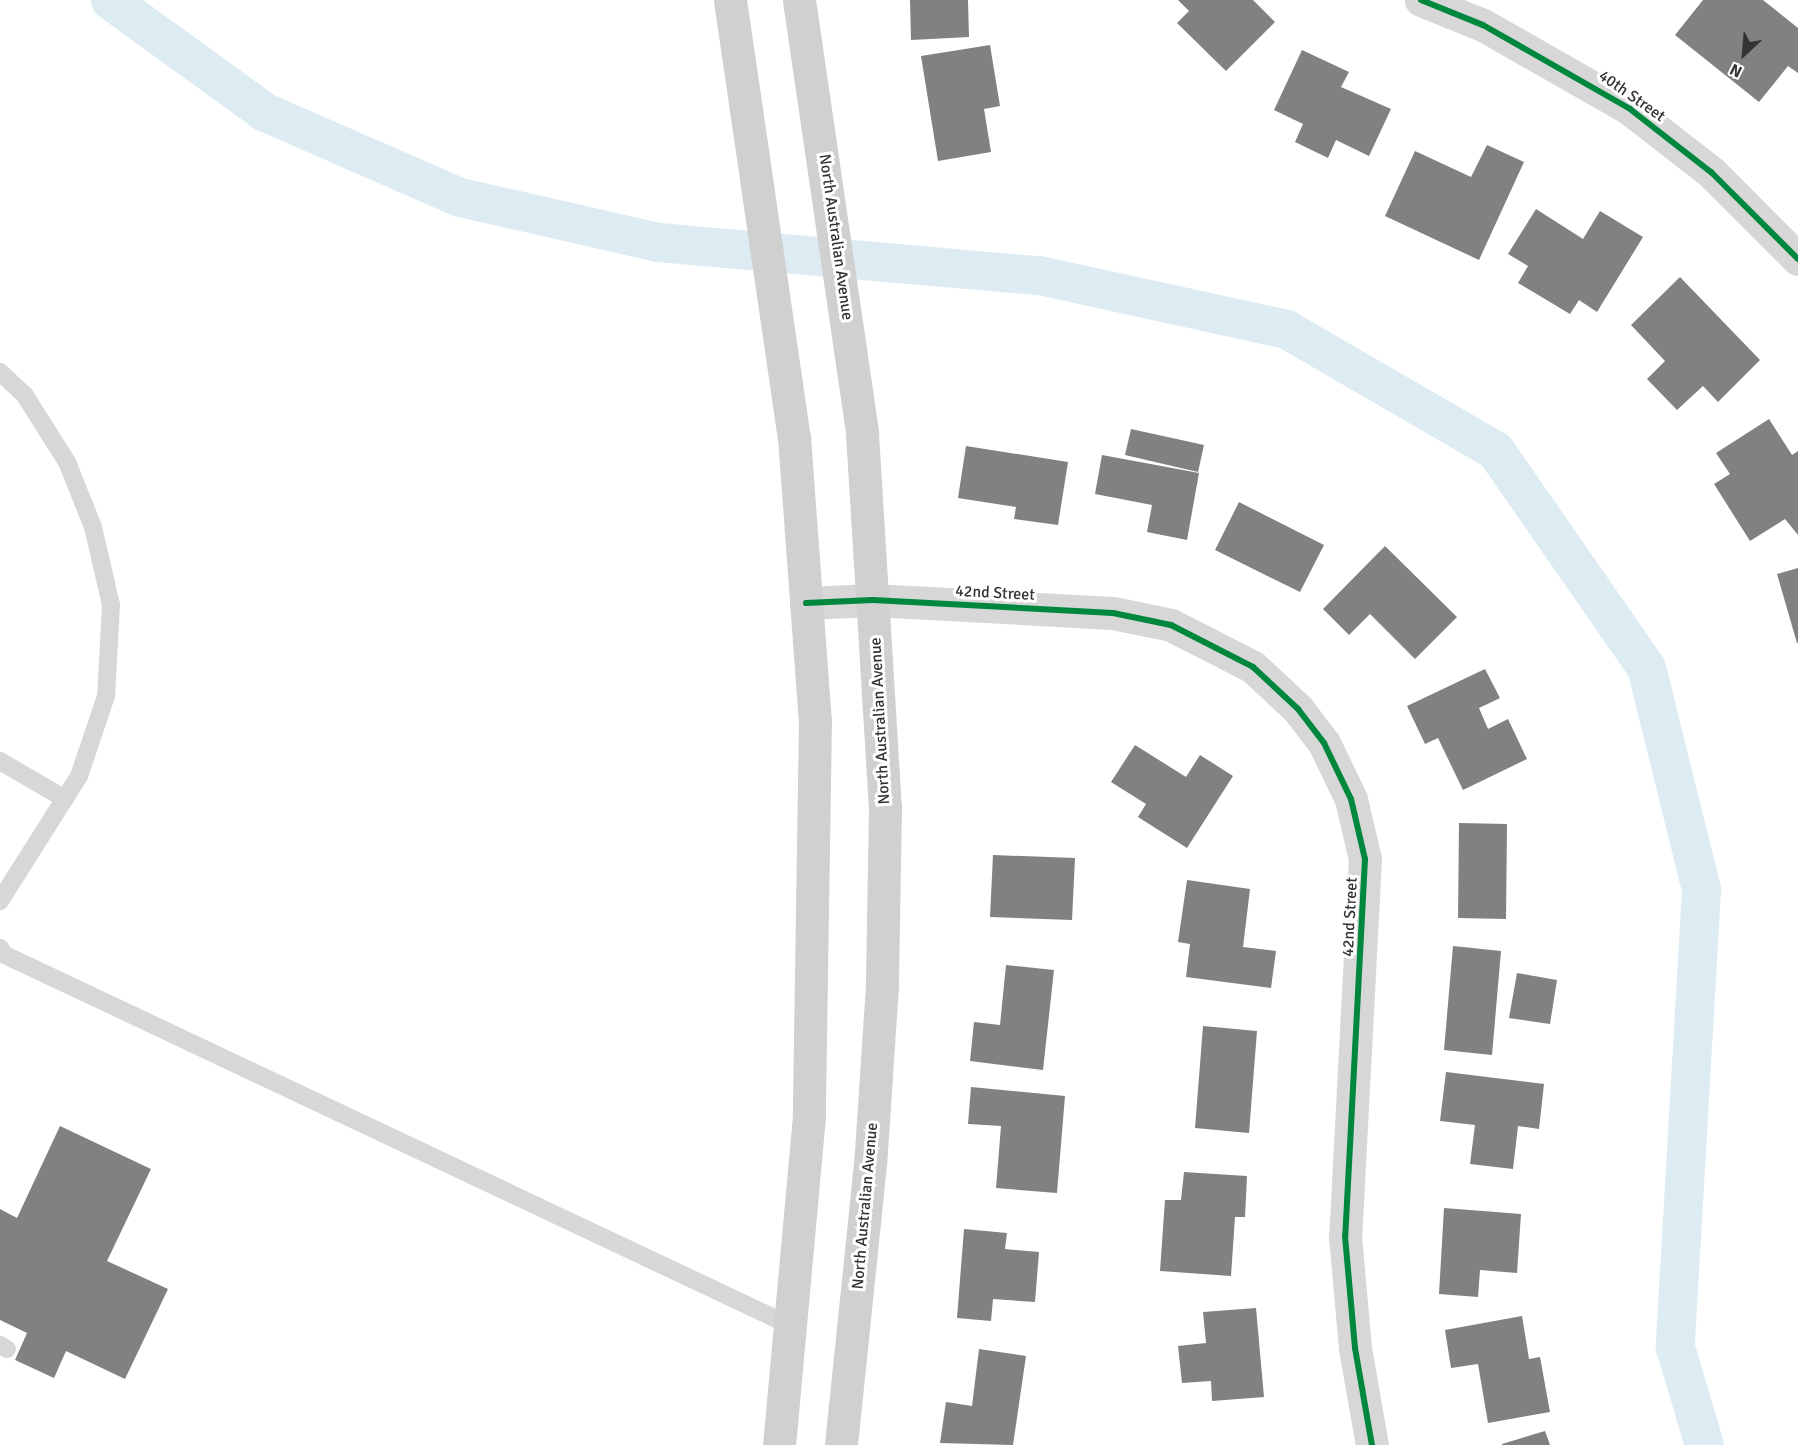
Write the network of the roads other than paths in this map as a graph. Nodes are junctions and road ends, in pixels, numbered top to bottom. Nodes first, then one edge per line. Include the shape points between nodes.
1 (730, 0) edge
2 (799, 0) edge
3 (1421, 0) edge
4 (1798, 259) edge
5 (0, 372) edge
6 (873, 600) junction
7 (806, 603) junction
8 (0, 761) edge
9 (65, 799) junction
10 (0, 901) edge
11 (0, 948) edge
12 (789, 1325) junction
13 (778, 1445) edge
14 (841, 1445) edge
15 (1372, 1445) edge

1 - 7 main road via 794,437
2 - 6 main road, North Australian Avenue via 850,333
3 - 4 street, 40th Street via 1483,25 1630,109 1711,172
5 - 9 lane via 24,394 67,462 93,527 111,605 106,696 79,776
6 - 7 street, 42nd Street
6 - 14 main road, North Australian Avenue via 885,807 882,985
6 - 15 street, 42nd Street via 1113,613 1171,625 1253,667 1298,709 1324,743 1351,799 1366,869 1347,1125 1345,1236 1355,1348
7 - 12 main road via 815,720 809,1116
8 - 9 lane
9 - 10 lane
11 - 12 lane via 5,955
12 - 13 main road

